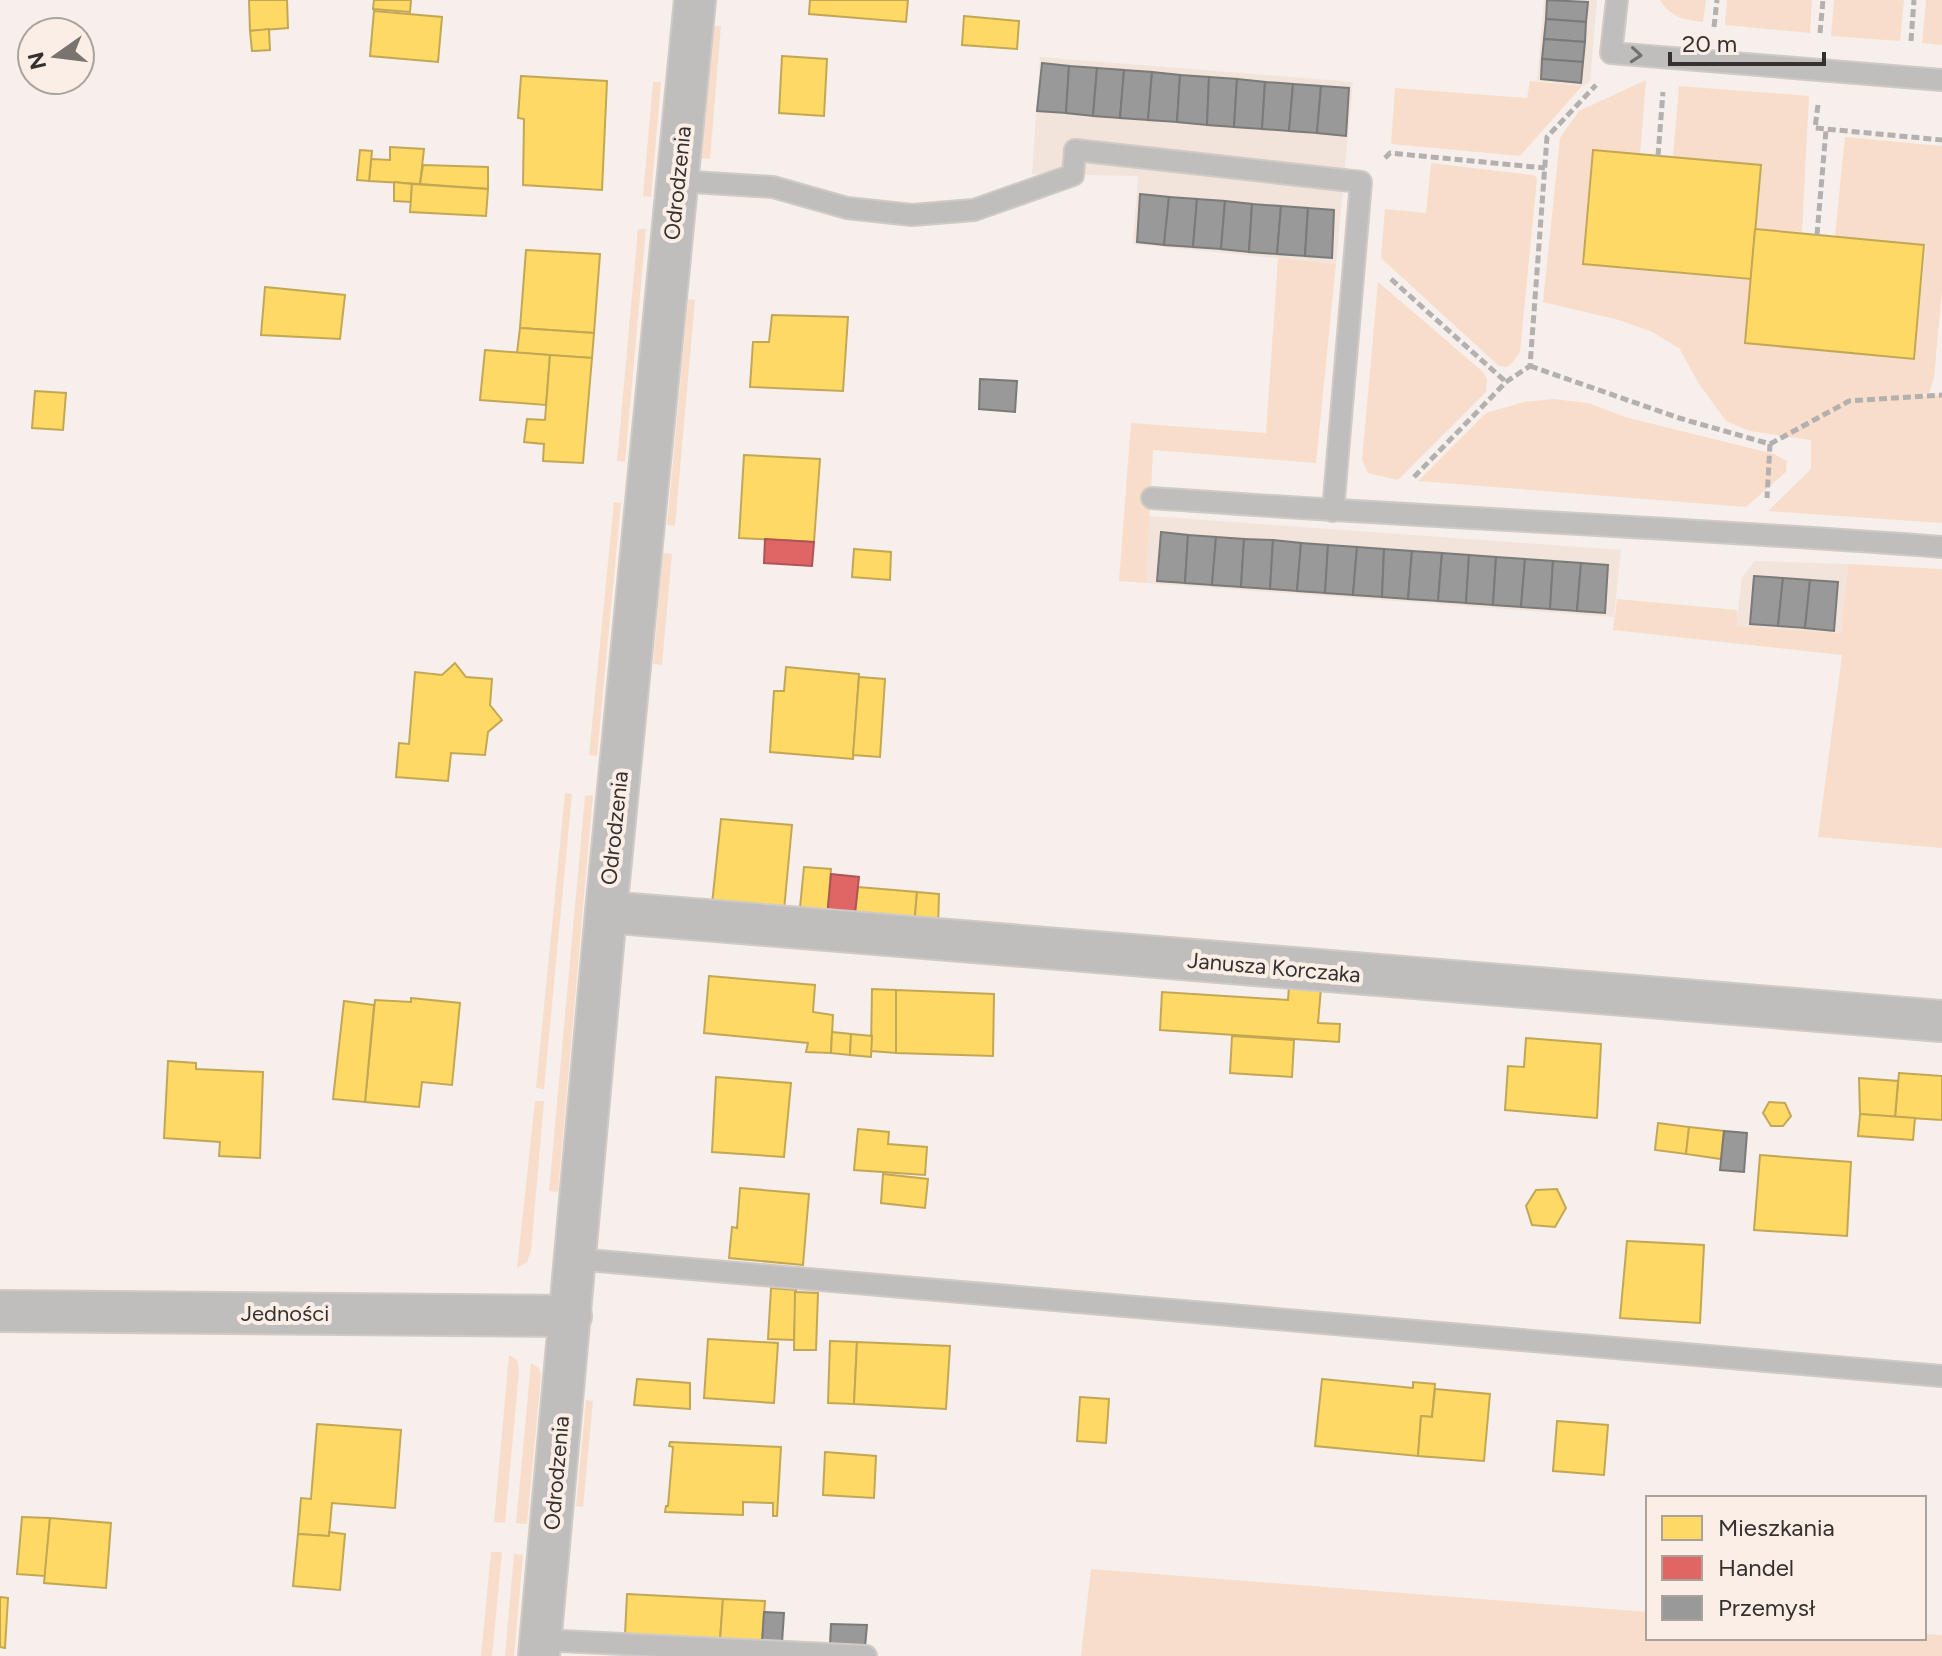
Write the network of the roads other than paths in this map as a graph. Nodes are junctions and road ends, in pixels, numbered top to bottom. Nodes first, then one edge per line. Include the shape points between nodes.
1 (695, 0) edge
2 (1617, 0) edge
3 (1942, 80) edge
4 (677, 181) junction
5 (1152, 498) dead end
6 (1333, 511) junction
7 (1942, 547) edge
8 (606, 912) junction
9 (1942, 1021) edge
10 (575, 1259) junction
11 (0, 1311) edge
12 (571, 1316) junction
13 (1942, 1376) edge
14 (540, 1648) edge
15 (866, 1656) edge

1 - 4 street, Odrodzenia
2 -> 3 lane via 1611,53
4 - 6 lane via 773,187 847,208 912,215 974,210 1073,175 1075,150 1361,182
4 - 8 street, Odrodzenia
5 - 6 lane
6 - 7 lane
8 - 9 street, Janusza Korczaka
8 - 10 street, Odrodzenia
10 - 12 street, Odrodzenia
10 - 13 lane
11 - 12 street, Jedności
12 - 14 street, Odrodzenia
14 - 15 lane

